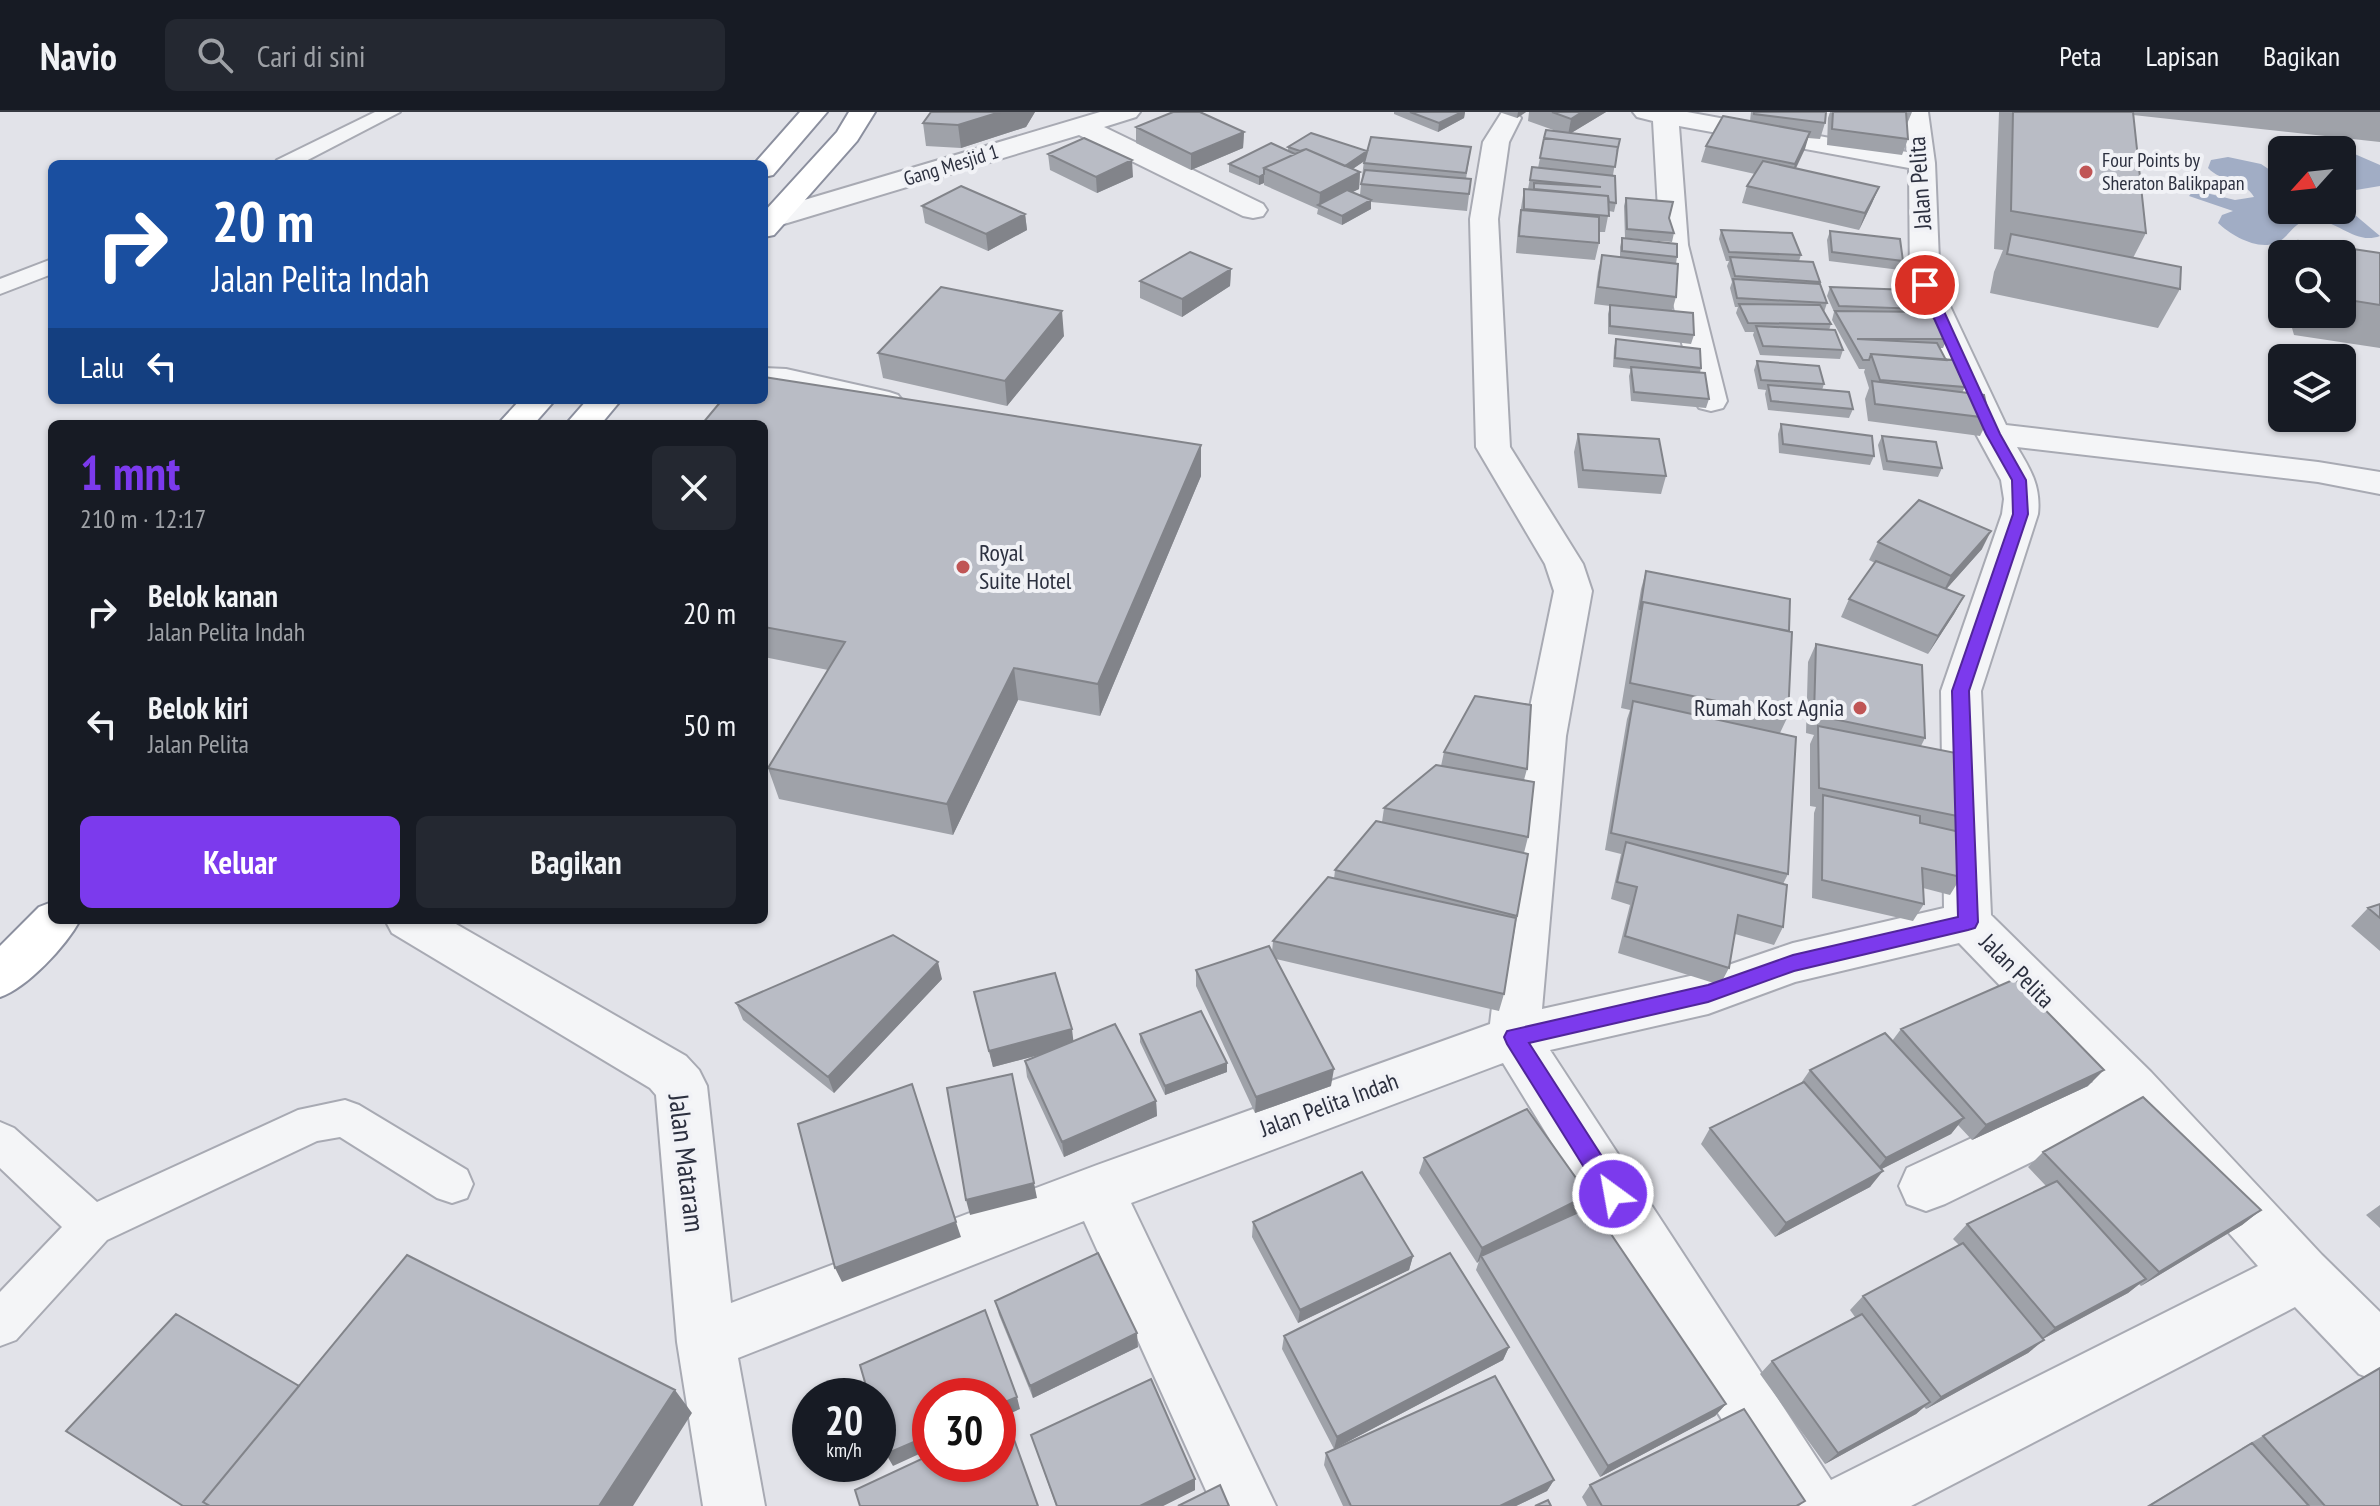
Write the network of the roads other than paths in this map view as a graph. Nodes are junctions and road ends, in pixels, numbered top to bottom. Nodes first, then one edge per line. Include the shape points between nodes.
1 (390, 112) edge
2 (814, 112) edge
3 (862, 112) edge
4 (1127, 112) edge
5 (1915, 112) edge
6 (1656, 115) edge
7 (1508, 118) dead end
8 (1081, 126) junction
9 (292, 160) edge
10 (1922, 163) junction
11 (768, 164) edge
12 (1253, 210) dead end
13 (769, 224) edge
14 (48, 268) edge
15 (0, 287) edge
16 (768, 375) edge
17 (1711, 401) edge
18 (535, 404) edge
19 (601, 404) edge
20 (907, 404) edge
21 (519, 420) edge
22 (587, 420) edge
23 (1993, 434) junction
24 (2380, 483) edge
25 (1968, 922) junction
26 (52, 924) edge
27 (416, 924) edge
28 (0, 977) edge
29 (1514, 1037) junction
30 (2133, 1088) junction
31 (0, 1141) edge
32 (452, 1184) dead end
33 (1926, 1186) dead end
34 (1097, 1190) junction
35 (92, 1226) junction
36 (2302, 1274) junction
37 (0, 1324) edge
38 (706, 1342) junction
39 (2380, 1353) edge
40 (734, 1506) edge
41 (1245, 1506) edge
42 (1811, 1506) edge
43 (1846, 1506) edge

1 - 9 lane
2 - 11 highway
3 - 13 highway via 848,136
4 - 8 street, Gang Mesjid 1
5 - 10 street, Jalan Pelita
6 - 10 street
6 - 17 street via 1674,245
7 - 29 street via 1496,142 1484,219 1493,447 1564,564 1573,591 1545,736
8 - 12 street
8 - 13 street, Gang Mesjid 1
10 - 23 street, Jalan Pelita via 1925,285
14 - 15 lane
16 - 20 lane
18 - 21 highway
19 - 22 highway
23 - 24 street
23 - 25 street, Jalan Pelita via 2019,480 2022,499 1961,691
25 - 29 street, Jalan Pelita Indah via 1793,963 1708,993
25 - 30 street, Jalan Pelita
26 - 28 highway
27 - 38 street, Jalan Mataram via 668,1072 681,1086
29 - 34 street, Jalan Pelita Indah
29 - 42 street
30 - 33 street
30 - 36 street, Jalan Pelita
31 - 35 lane
32 - 35 lane via 345,1118 329,1119
34 - 38 street, Jalan Pelita Indah
34 - 41 street
35 - 37 lane
36 - 39 street, Jalan Pelita
36 - 43 street
38 - 40 street, Jalan Mataram

